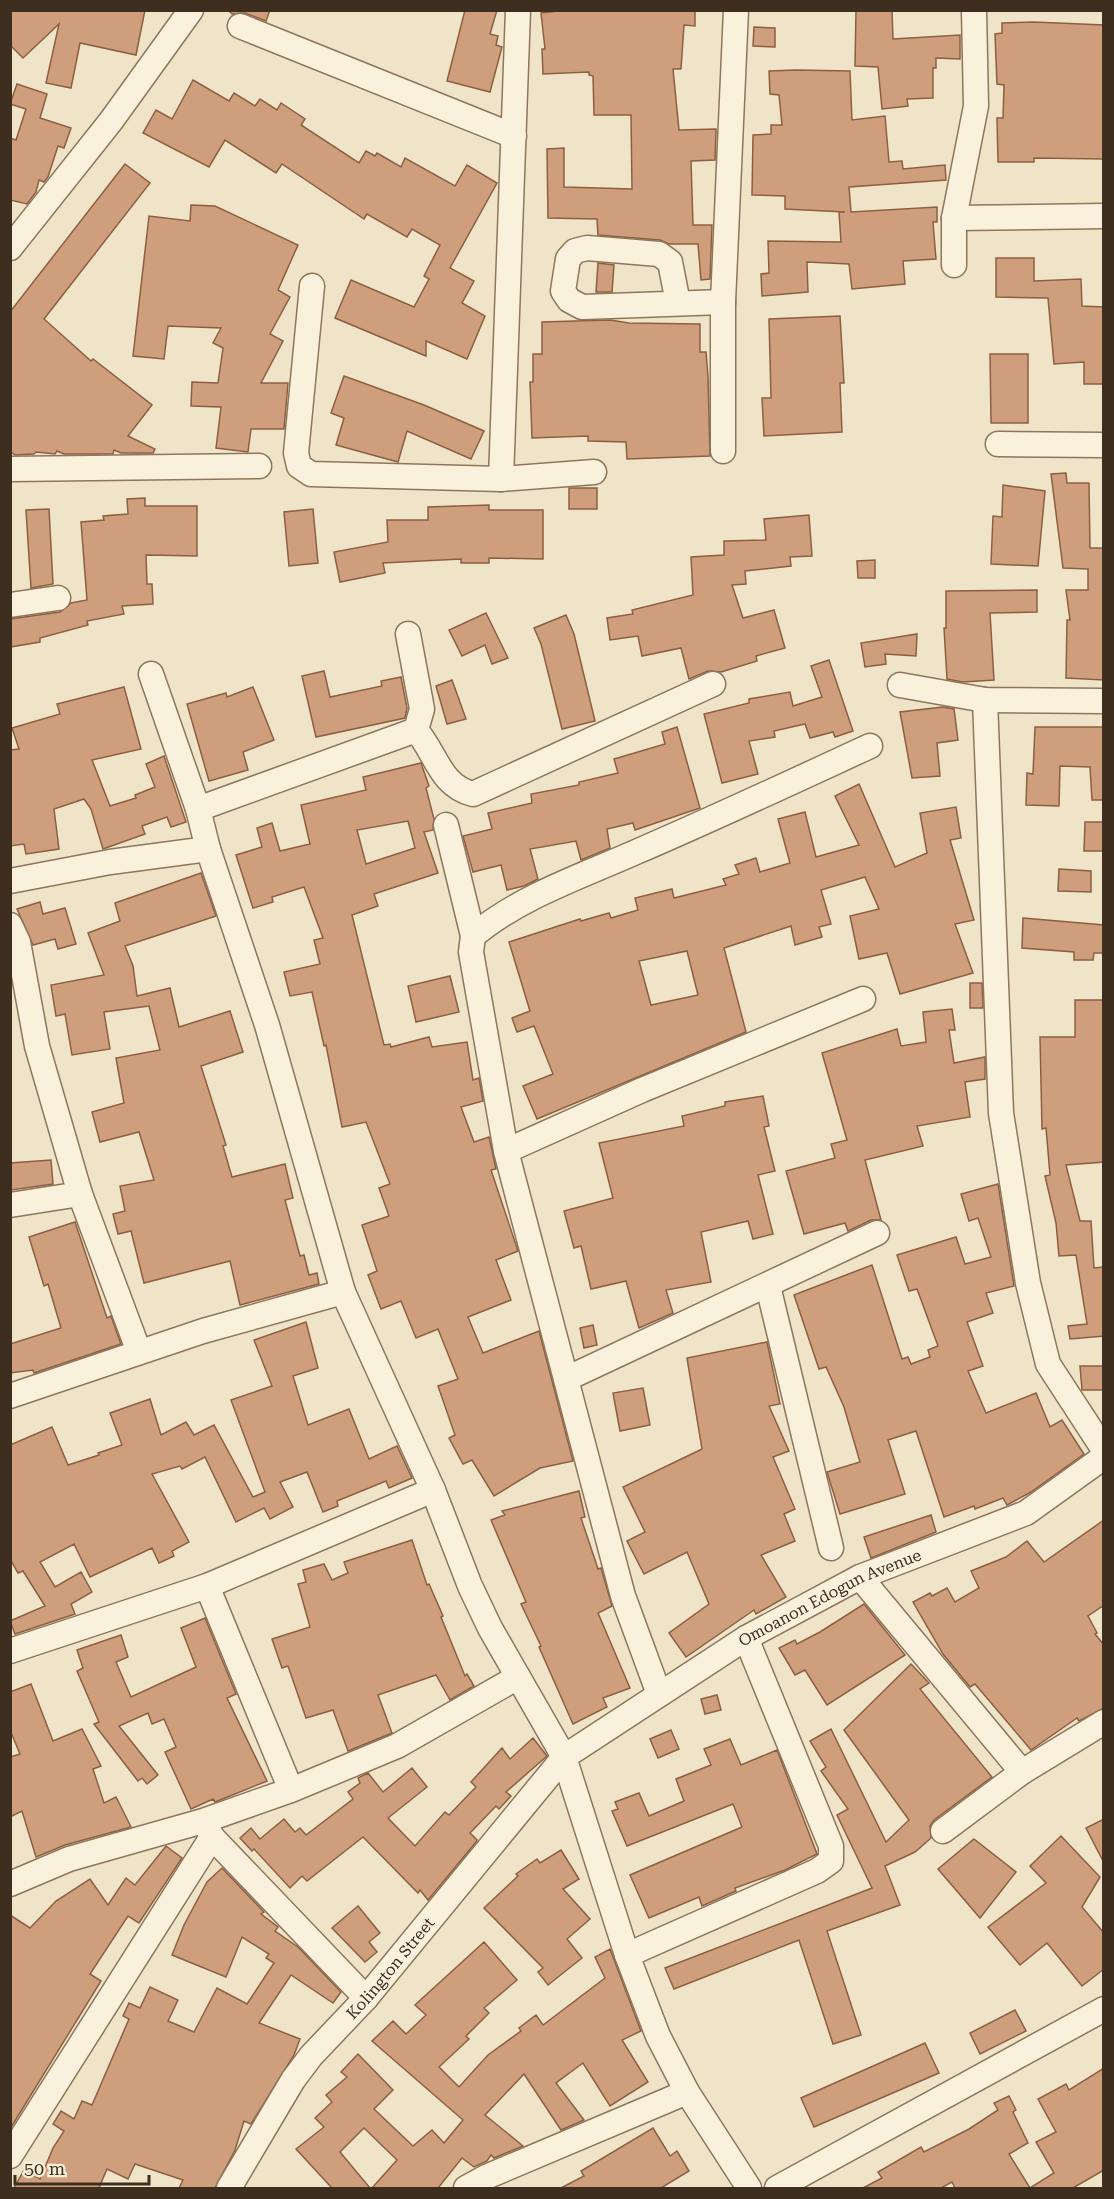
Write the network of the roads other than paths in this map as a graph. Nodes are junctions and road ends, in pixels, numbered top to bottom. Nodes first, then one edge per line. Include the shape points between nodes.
1 (191, 10) edge
2 (518, 10) edge
3 (736, 10) edge
4 (974, 10) edge
5 (240, 26) dead end
6 (514, 136) junction
7 (1104, 216) edge
8 (954, 219) junction
9 (10, 248) edge
10 (954, 265) dead end
11 (312, 286) dead end
12 (723, 302) junction
13 (678, 303) junction
14 (998, 444) dead end
15 (1104, 446) edge
16 (723, 451) dead end
17 (259, 466) dead end
18 (10, 469) edge
19 (594, 472) dead end
20 (501, 479) junction
21 (58, 598) dead end
22 (10, 605) edge
23 (408, 634) dead end
24 (151, 674) dead end
25 (713, 684) dead end
26 (900, 685) dead end
27 (985, 700) junction
28 (1104, 702) edge
29 (416, 730) junction
30 (870, 746) dead end
31 (198, 809) junction
32 (446, 825) dead end
33 (208, 849) junction
34 (10, 881) edge
35 (10, 925) edge
36 (474, 936) junction
37 (863, 999) dead end
38 (506, 1151) junction
39 (80, 1194) junction
40 (10, 1205) edge
41 (877, 1233) dead end
42 (768, 1286) junction
43 (343, 1292) junction
44 (139, 1352) junction
45 (566, 1379) junction
46 (10, 1396) edge
47 (1104, 1450) edge
48 (1104, 1457) edge
49 (434, 1490) junction
50 (831, 1548) dead end
51 (860, 1577) junction
52 (207, 1586) junction
53 (746, 1638) junction
54 (10, 1651) edge
55 (518, 1677) junction
56 (659, 1694) junction
57 (1104, 1722) edge
58 (564, 1757) junction
59 (1022, 1772) junction
60 (291, 1790) junction
61 (208, 1829) junction
62 (943, 1831) dead end
63 (10, 1884) edge
64 (627, 1955) junction
65 (366, 1998) junction
66 (1104, 2008) edge
67 (687, 2092) junction
68 (10, 2156) edge
69 (482, 2185) edge
70 (230, 2188) edge
71 (749, 2188) edge
72 (777, 2188) edge

1 - 9 street via 111,121
2 - 6 street
3 - 12 street
4 - 8 street via 976,106
5 - 6 street
6 - 20 street
7 - 8 street
8 - 10 street
11 - 20 street via 296,453 299,466 311,474
12 - 13 street
12 - 16 street
13 - 13 street via 582,307 569,300 563,291 568,259 575,251 587,248 659,254 670,262
14 - 15 street
17 - 18 street
19 - 20 street
21 - 22 street
23 - 29 street via 422,709
24 - 31 street
25 - 29 street via 473,794 460,791 448,781
26 - 27 street
27 - 28 street
27 - 47 street via 1001,1113 1028,1283 1048,1364
29 - 31 street
30 - 36 street via 553,889 489,922
31 - 33 street
32 - 36 street
33 - 34 street
33 - 43 street via 267,1025
35 - 39 street via 18,942 37,1046
36 - 38 street via 471,952
37 - 38 street
38 - 45 street
39 - 40 street
39 - 44 street
41 - 42 street
42 - 45 street
42 - 50 street
43 - 44 street
43 - 49 street
44 - 46 street
45 - 56 street via 623,1596
48 - 51 street, Omoanon Edogun Avenue via 1026,1513
49 - 52 street
49 - 55 street via 470,1586
51 - 53 street, Omoanon Edogun Avenue
51 - 59 street
52 - 54 street
52 - 60 street
53 - 56 street, Omoanon Edogun Avenue
53 - 64 street via 831,1846 831,1861 817,1871
55 - 58 street
55 - 60 street via 397,1746
56 - 58 street, Omoanon Edogun Avenue
57 - 59 street
58 - 64 street
58 - 65 street, Kolington Street
59 - 62 street
60 - 61 street
61 - 63 street via 69,1859
61 - 65 street
61 - 68 street
64 - 67 street via 658,2036
65 - 70 street, Kolington Street via 293,2080
66 - 72 street
67 - 69 street
67 - 71 street

